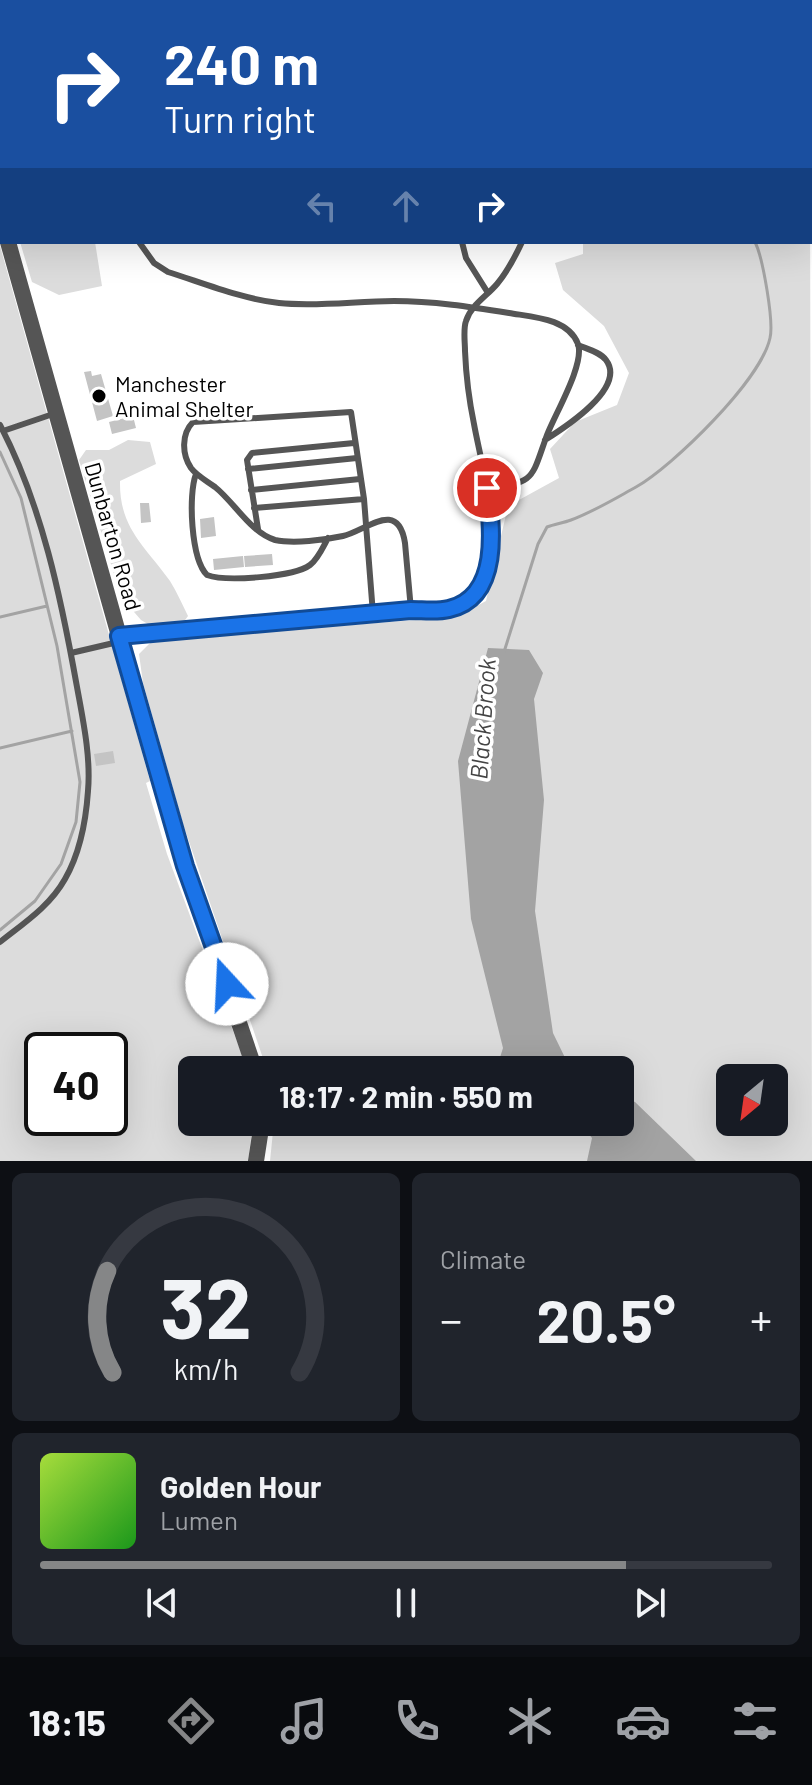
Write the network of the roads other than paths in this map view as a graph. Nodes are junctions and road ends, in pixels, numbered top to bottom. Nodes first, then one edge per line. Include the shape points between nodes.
1 (9, 244) edge
2 (140, 244) edge
3 (462, 244) edge
4 (521, 244) edge
5 (488, 293) junction
6 (473, 308) junction
7 (578, 345) junction
8 (56, 413) junction
9 (2, 428) edge
10 (545, 440) junction
11 (354, 443) junction
12 (357, 458) junction
13 (248, 469) junction
14 (196, 474) junction
15 (360, 479) junction
16 (487, 488) junction
17 (251, 490) junction
18 (364, 499) junction
19 (254, 508) junction
20 (366, 525) junction
21 (258, 529) junction
22 (328, 538) junction
23 (411, 610) junction
24 (373, 614) junction
25 (120, 639) junction
26 (71, 653) junction
27 (0, 942) edge
28 (250, 1056) edge
29 (260, 1136) edge
30 (256, 1161) edge

1 - 8 street, Dunbarton Road
2 - 6 lane via 168,272 273,302 420,302
3 - 5 lane
4 - 5 lane
5 - 6 lane
6 - 7 lane via 551,321 565,328
6 - 16 lane via 465,322 465,360
7 - 10 lane via 577,366
7 - 10 lane via 608,362 606,386 590,408
8 - 9 lane
8 - 25 street, Dunbarton Road
9 - 26 lane via 40,521
10 - 16 lane via 530,479
11 - 12 lane
11 - 13 lane via 252,453
11 - 14 lane via 351,412 193,422 184,438 186,459
12 - 13 lane
12 - 15 lane
13 - 17 lane
14 - 21 lane
14 - 22 lane via 192,509 198,562 207,575 298,571 314,561
15 - 17 lane
15 - 18 lane
16 - 23 lane via 493,533 484,579 456,606
17 - 19 lane
18 - 19 lane
18 - 20 lane
19 - 21 lane
20 - 22 lane
20 - 23 lane via 387,519 403,532
20 - 24 lane
21 - 22 lane via 275,540
23 - 24 lane
24 - 25 lane
25 - 26 lane
25 - 28 street, Dunbarton Road via 185,866
26 - 27 lane via 88,789 80,840 66,878 46,906
29 - 30 street

